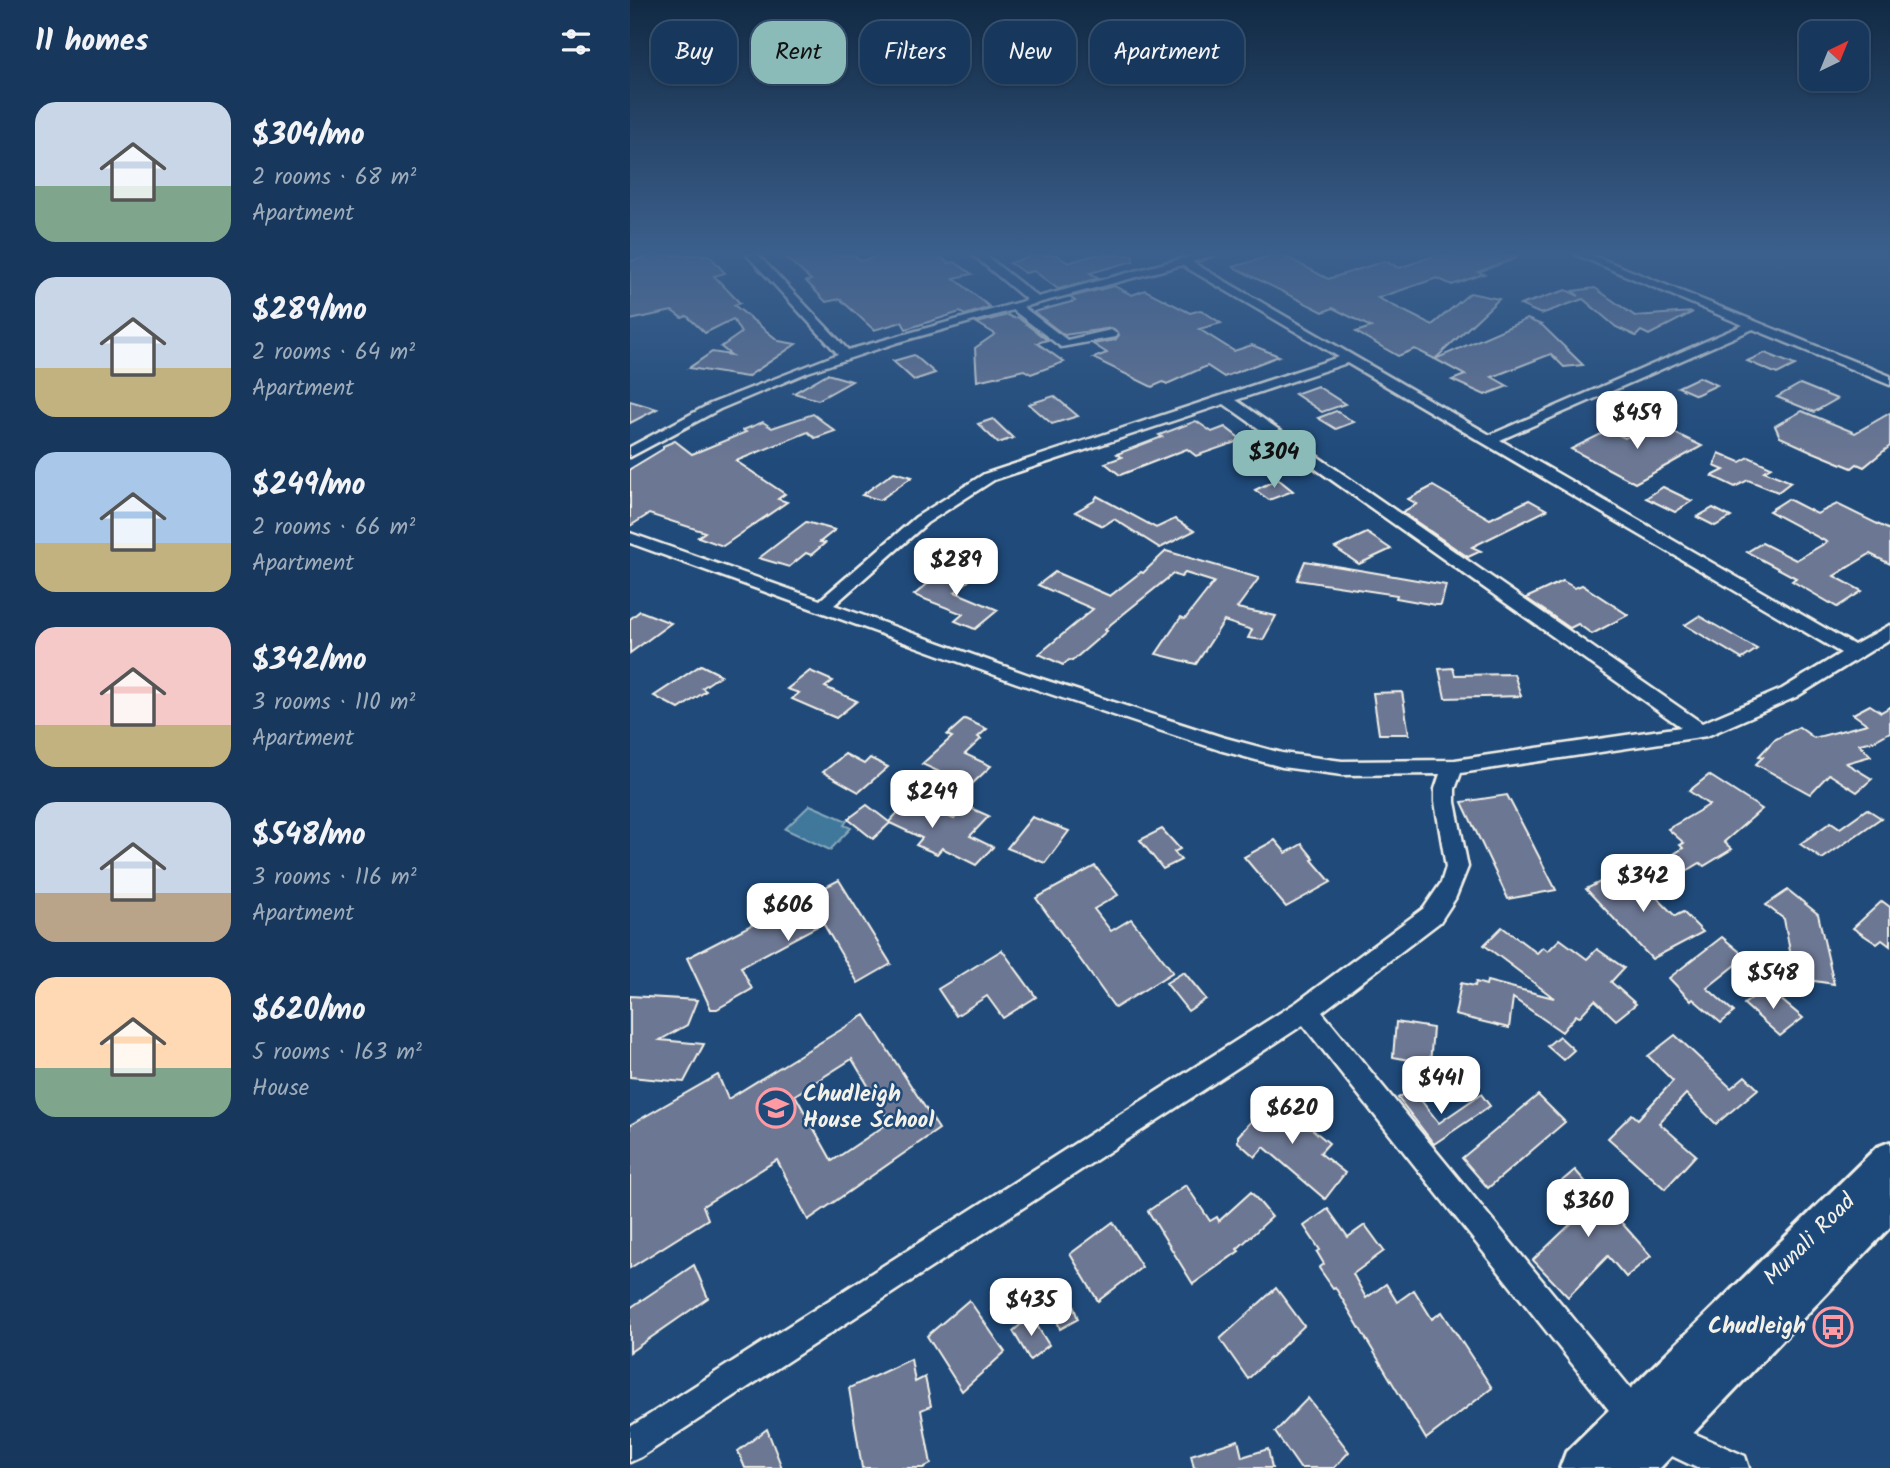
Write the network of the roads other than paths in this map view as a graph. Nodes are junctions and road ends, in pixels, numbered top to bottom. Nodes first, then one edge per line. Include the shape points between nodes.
1 (816, 324) edge
2 (951, 324) edge
3 (1037, 324) edge
4 (1290, 324) edge
5 (1749, 324) edge
6 (1753, 325) junction
7 (1111, 334) dead end
8 (844, 353) junction
9 (1346, 359) junction
10 (1890, 381) edge
11 (1226, 398) junction
12 (1489, 440) junction
13 (630, 453) edge
14 (630, 538) edge
15 (821, 608) junction
16 (1890, 631) edge
17 (1856, 654) junction
18 (1700, 732) junction
19 (1455, 767) junction
20 (1306, 1010) junction
21 (1890, 1160) edge
22 (1890, 1200) edge
23 (1647, 1426) junction
24 (630, 1446) edge
25 (1582, 1468) edge
26 (1629, 1468) edge
27 (1733, 1468) edge

1 - 8 street
2 - 8 street
3 - 7 street via 1065,344
4 - 9 street
5 - 6 street
6 - 10 street
6 - 12 street
8 - 13 street via 747,390
9 - 11 street
9 - 12 street
11 - 15 street via 959,491
11 - 18 street
12 - 17 street
14 - 15 street
15 - 19 street via 1023,679 1282,760 1342,768
16 - 17 street
17 - 18 street via 1788,693
18 - 19 street
19 - 20 street via 1446,776 1444,790 1457,868 1446,895 1432,915
20 - 23 street
20 - 24 street
21 - 23 main road, Munali Road
22 - 23 main road, Munali Road
23 - 25 main road, Munali Road
23 - 26 main road, Munali Road
23 - 27 street

